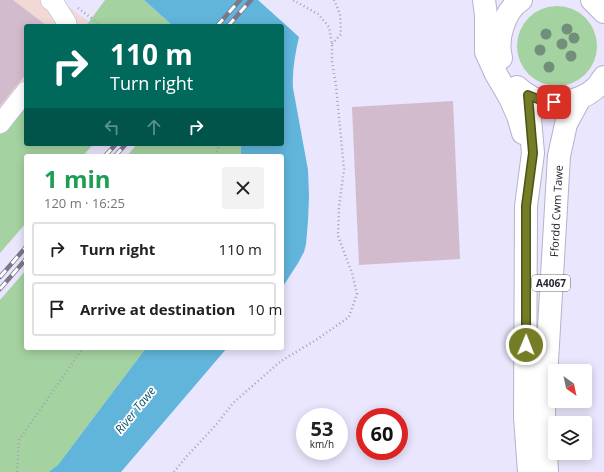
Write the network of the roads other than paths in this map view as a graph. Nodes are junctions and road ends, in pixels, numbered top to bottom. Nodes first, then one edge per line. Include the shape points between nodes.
1 (50, 0) edge
2 (484, 0) edge
3 (521, 0) edge
4 (592, 0) edge
5 (504, 8) edge
6 (604, 12) edge
7 (67, 24) edge
8 (596, 88) edge
9 (24, 94) edge
10 (528, 95) junction
11 (0, 124) edge
12 (526, 206) junction
13 (529, 472) edge
14 (547, 472) edge

1 - 7 lane
2 - 12 main road via 486,52 518,116 526,146
3 - 5 main road
4 - 6 main road
5 - 10 main road via 499,51 504,68 513,84
8 - 10 main road via 563,103 545,102
8 - 14 main road, Ffordd Cwm Tawe / A4067 via 566,124 559,156 544,413
9 - 11 lane
10 - 12 main road, A4067 via 533,153
12 - 13 main road, A4067 via 525,417

